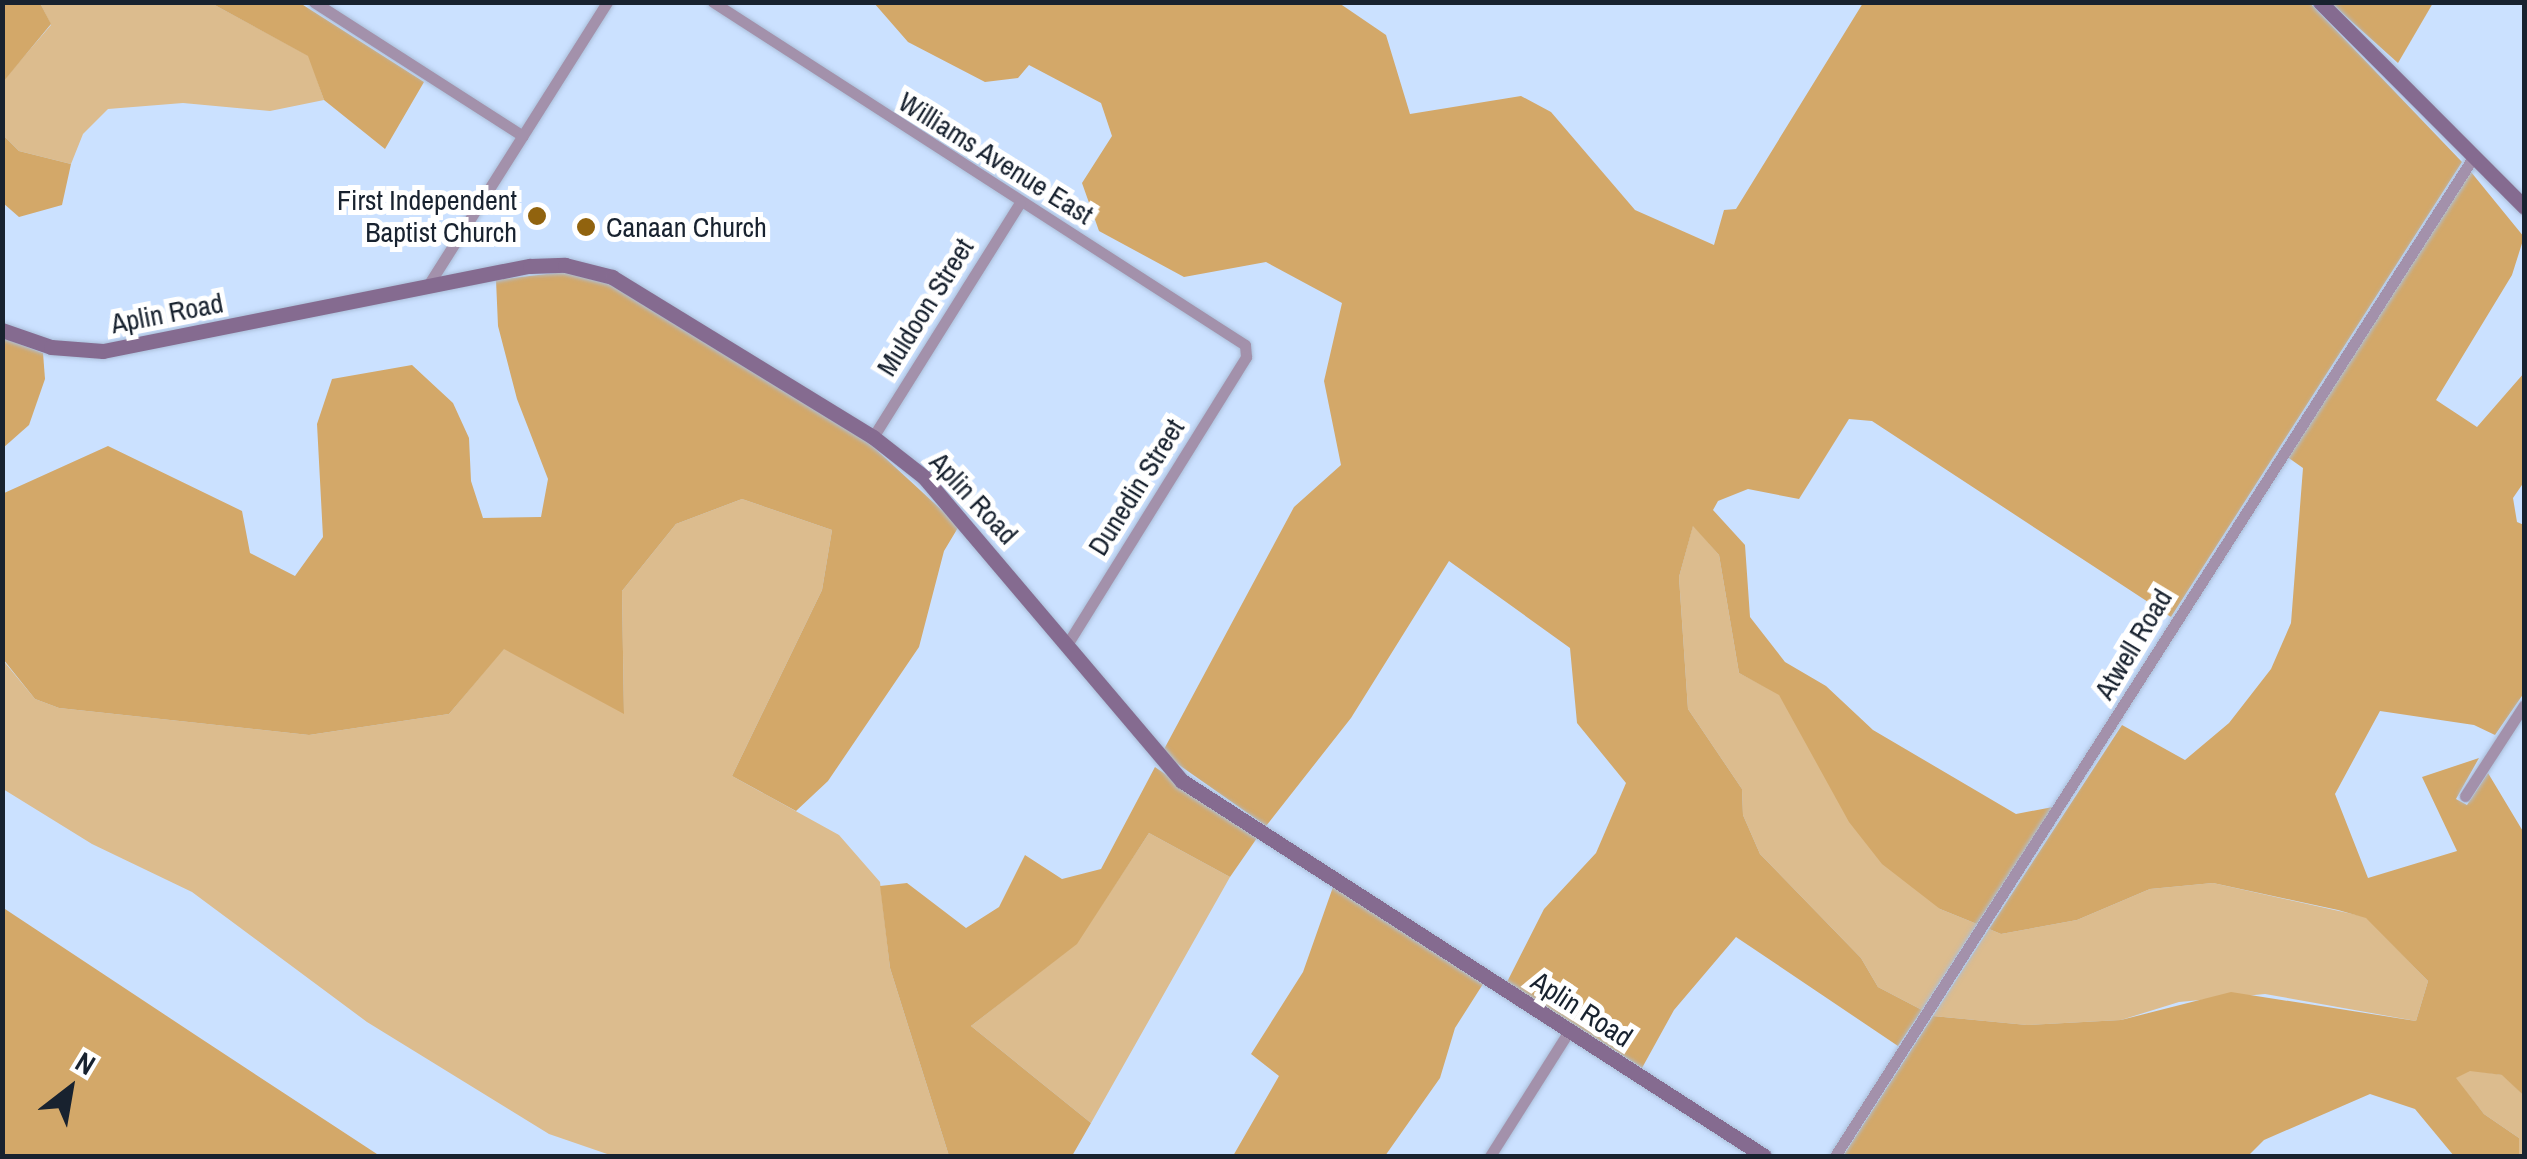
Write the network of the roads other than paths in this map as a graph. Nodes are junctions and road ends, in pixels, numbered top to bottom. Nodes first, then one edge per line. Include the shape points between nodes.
1 (314, 2) edge
2 (607, 2) edge
3 (713, 2) edge
4 (2320, 2) edge
5 (523, 136) junction
6 (2474, 156) junction
7 (1020, 203) junction
8 (2524, 207) edge
9 (428, 287) junction
10 (2, 330) edge
11 (1246, 356) joint
12 (873, 437) junction
13 (1068, 643) junction
14 (2524, 704) edge
15 (2465, 796) dead end
16 (1569, 1030) junction
17 (1490, 1156) edge
18 (1764, 1156) edge
19 (1835, 1156) edge

1 - 5 street
2 - 5 street
3 - 7 street, Williams Avenue East
4 - 6 street
5 - 9 street
6 - 8 street
6 - 19 street, Atwell Road
7 - 11 street, Williams Avenue East via 1242,342
7 - 12 street, Muldoon Street
9 - 10 street, Aplin Road via 103,350 50,347
9 - 12 street, Aplin Road via 541,264 596,271
11 - 13 street, Dunedin Street
12 - 13 street, Aplin Road via 943,496
13 - 16 street, Aplin Road via 1148,748 1182,780
14 - 15 street
16 - 17 street
16 - 18 street, Aplin Road

